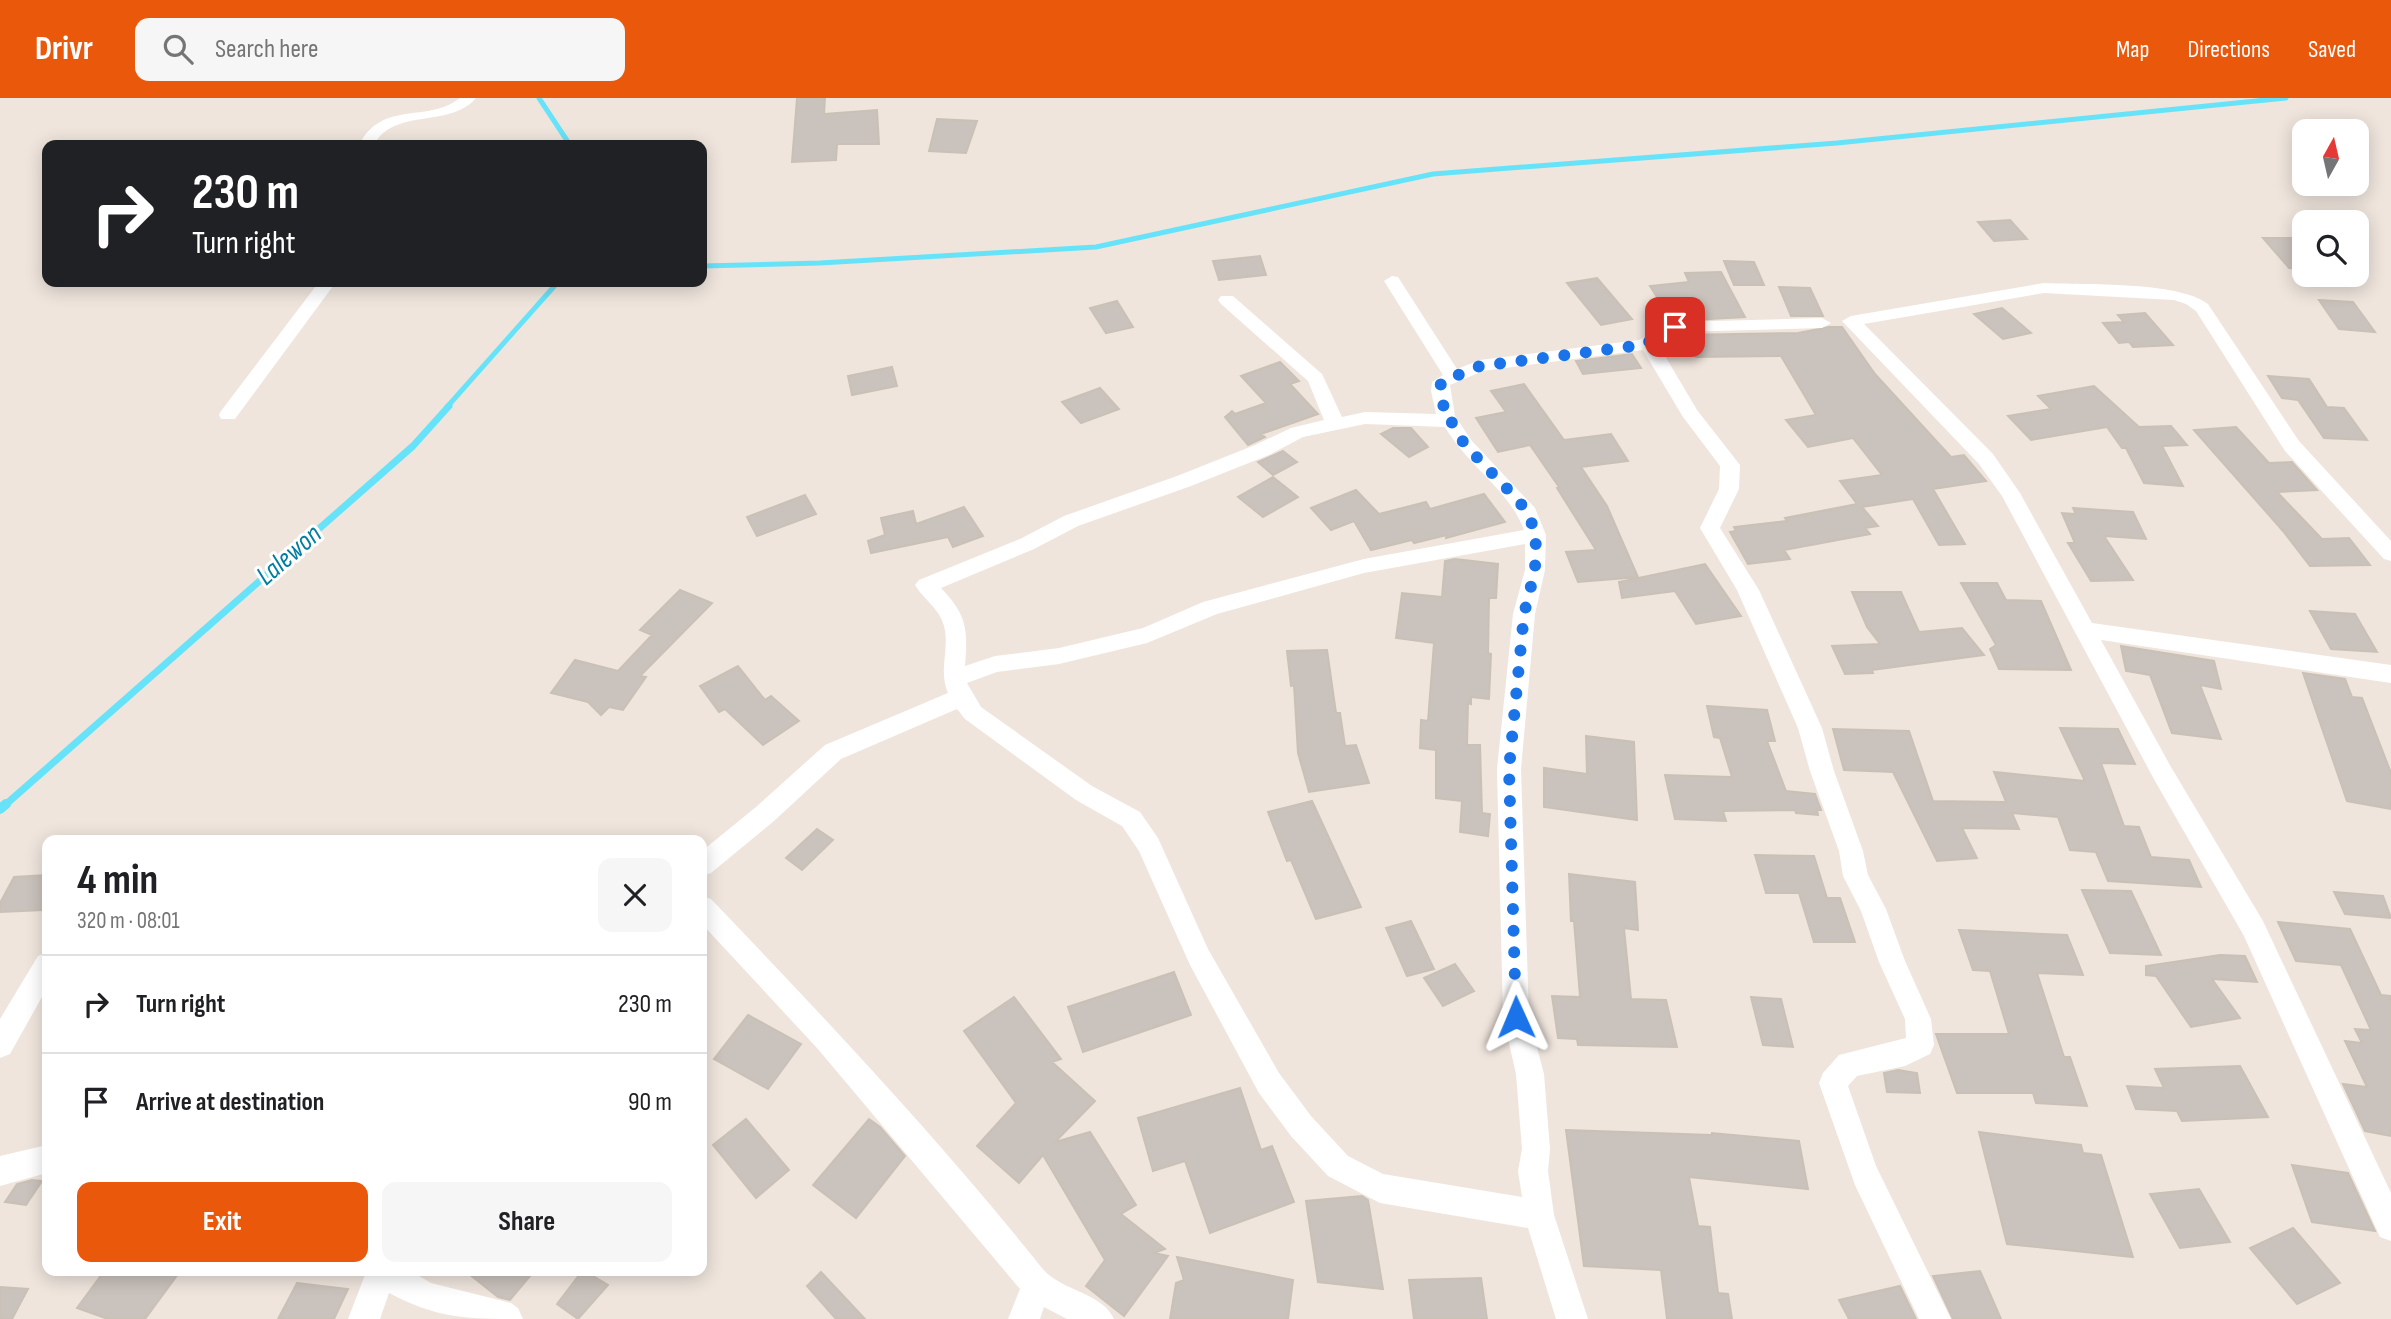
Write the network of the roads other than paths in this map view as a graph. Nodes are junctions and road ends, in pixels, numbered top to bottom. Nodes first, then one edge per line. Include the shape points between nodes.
1 (469, 98) edge
2 (368, 140) edge
3 (1392, 281) dead end
4 (324, 287) edge
5 (1227, 300) dead end
6 (1822, 323) dead end
7 (1643, 345) junction
8 (1454, 378) junction
9 (228, 415) dead end
10 (1447, 421) junction
11 (1335, 423) junction
12 (1536, 535) junction
13 (2391, 554) edge
14 (2086, 630) junction
15 (2391, 674) edge
16 (956, 689) junction
17 (707, 861) edge
18 (707, 912) edge
19 (42, 973) edge
20 (0, 1045) edge
21 (42, 1160) edge
22 (0, 1171) edge
23 (1539, 1214) junction
24 (2391, 1226) edge
25 (379, 1276) edge
26 (387, 1276) edge
27 (1037, 1286) junction
28 (364, 1319) edge
29 (507, 1319) edge
30 (1024, 1319) edge
31 (1098, 1319) edge
32 (1572, 1319) edge
33 (1935, 1319) edge

1 - 2 street via 456,108 381,126
3 - 8 street
4 - 9 street
5 - 11 street via 1316,377
6 - 7 street via 1675,327
7 - 8 street via 1480,366
7 - 33 street via 1648,343 1690,413 1730,465 1729,489 1710,528 1748,590 1810,728 1856,876 1918,1019 1920,1045 1905,1054 1849,1064 1833,1083 1872,1192
8 - 10 street via 1441,382
10 - 11 street via 1376,417
10 - 12 street via 1528,513
11 - 16 street via 1298,432 1184,481 1071,521 926,585 951,615
12 - 16 street via 1364,566 1211,608 1147,635 1059,656 995,664
12 - 23 street via 1509,769 1516,1017 1531,1074 1533,1171
13 - 14 street via 2292,446 2202,308 2192,300 2175,295 2044,288 1851,321 1986,459
14 - 15 street
14 - 24 street via 2254,929
16 - 17 street via 833,752
16 - 23 street via 974,713 1084,793 1131,819 1149,845 1199,957 1269,1083 1300,1126 1338,1166 1380,1188
18 - 27 street via 827,1039
19 - 20 street
21 - 22 street
23 - 32 street
25 - 28 street
26 - 29 street via 426,1297
27 - 30 street
27 - 31 street

